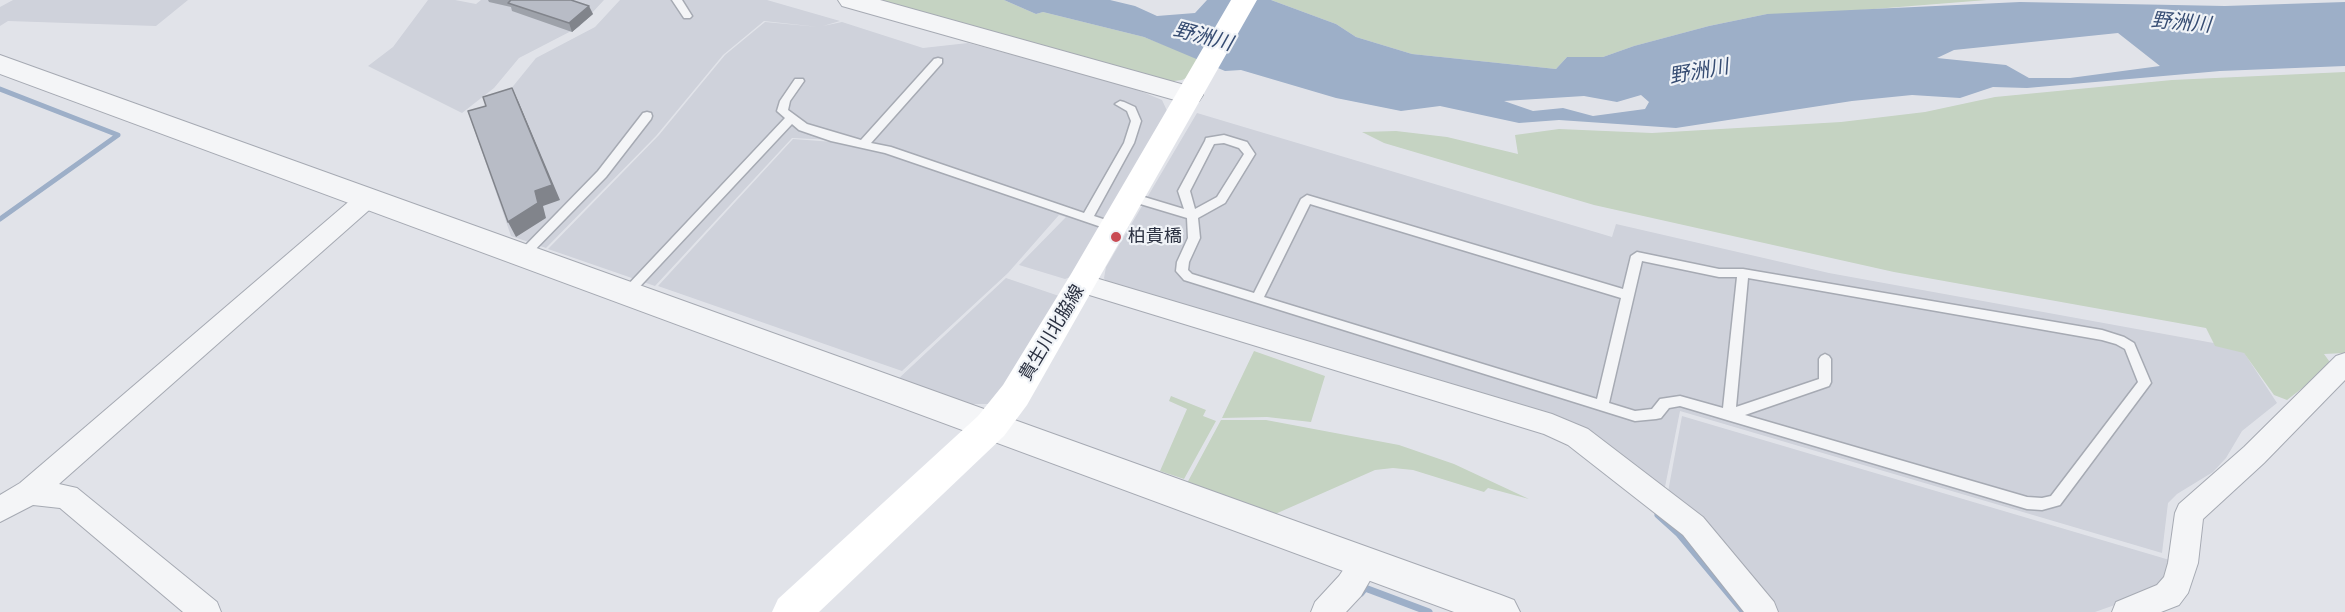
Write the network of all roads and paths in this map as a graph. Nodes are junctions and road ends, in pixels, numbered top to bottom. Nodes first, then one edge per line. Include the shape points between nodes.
1 (676, 0) edge
2 (851, 0) edge
3 (1244, 0) edge
4 (687, 16) dead end
5 (938, 61) dead end
6 (0, 64) edge
7 (799, 81) dead end
8 (1193, 88) junction
9 (1120, 104) dead end
10 (647, 116) dead end
11 (790, 119) junction
12 (864, 144) junction
13 (1131, 197) junction
14 (368, 198) junction
15 (1192, 216) junction
16 (1100, 222) junction
17 (523, 255) junction
18 (1743, 273) junction
19 (1082, 283) junction
20 (627, 293) junction
21 (1628, 295) junction
22 (1257, 299) junction
23 (1825, 359) dead end
24 (2345, 363) edge
25 (1602, 406) junction
26 (1729, 415) junction
27 (991, 426) junction
28 (30, 492) junction
29 (0, 510) edge
30 (1365, 563) junction
31 (206, 612) edge
32 (792, 612) edge
33 (1326, 612) edge
34 (1500, 612) edge
35 (1763, 612) edge
36 (2127, 612) edge

1 - 4 lane
2 - 8 street
3 - 8 main road, 貴生川北脇線
5 - 12 lane
6 - 14 street
7 - 11 lane via 782,111
8 - 13 main road, 貴生川北脇線
9 - 16 lane via 1131,109 1136,121
10 - 17 lane via 602,174
11 - 12 lane via 803,128
11 - 20 lane
12 - 16 lane
13 - 15 lane
13 - 16 main road, 貴生川北脇線
14 - 17 street
14 - 28 street
15 - 15 lane via 1221,200 1250,154 1243,145 1224,139 1210,141 1184,191
15 - 22 lane via 1194,238 1182,271 1188,277
16 - 19 main road, 貴生川北脇線
17 - 20 street
18 - 21 lane via 1719,273 1637,256
18 - 26 lane
18 - 26 lane via 2120,340 2130,346 2145,383 2065,490 2055,501 2042,504 2027,503
19 - 27 main road, 貴生川北脇線 via 1015,395
19 - 35 street via 1552,425 1578,437 1693,526
20 - 27 street
21 - 22 lane via 1307,199
21 - 25 lane
22 - 25 lane
23 - 26 lane via 1825,382
24 - 36 street via 2254,455 2189,513 2183,563 2177,583 2168,595
25 - 26 lane via 1635,416 1656,414 1665,402 1680,400
27 - 30 street
27 - 32 main road, 貴生川北脇線
28 - 29 street
28 - 31 street via 67,497
30 - 33 street
30 - 34 street

